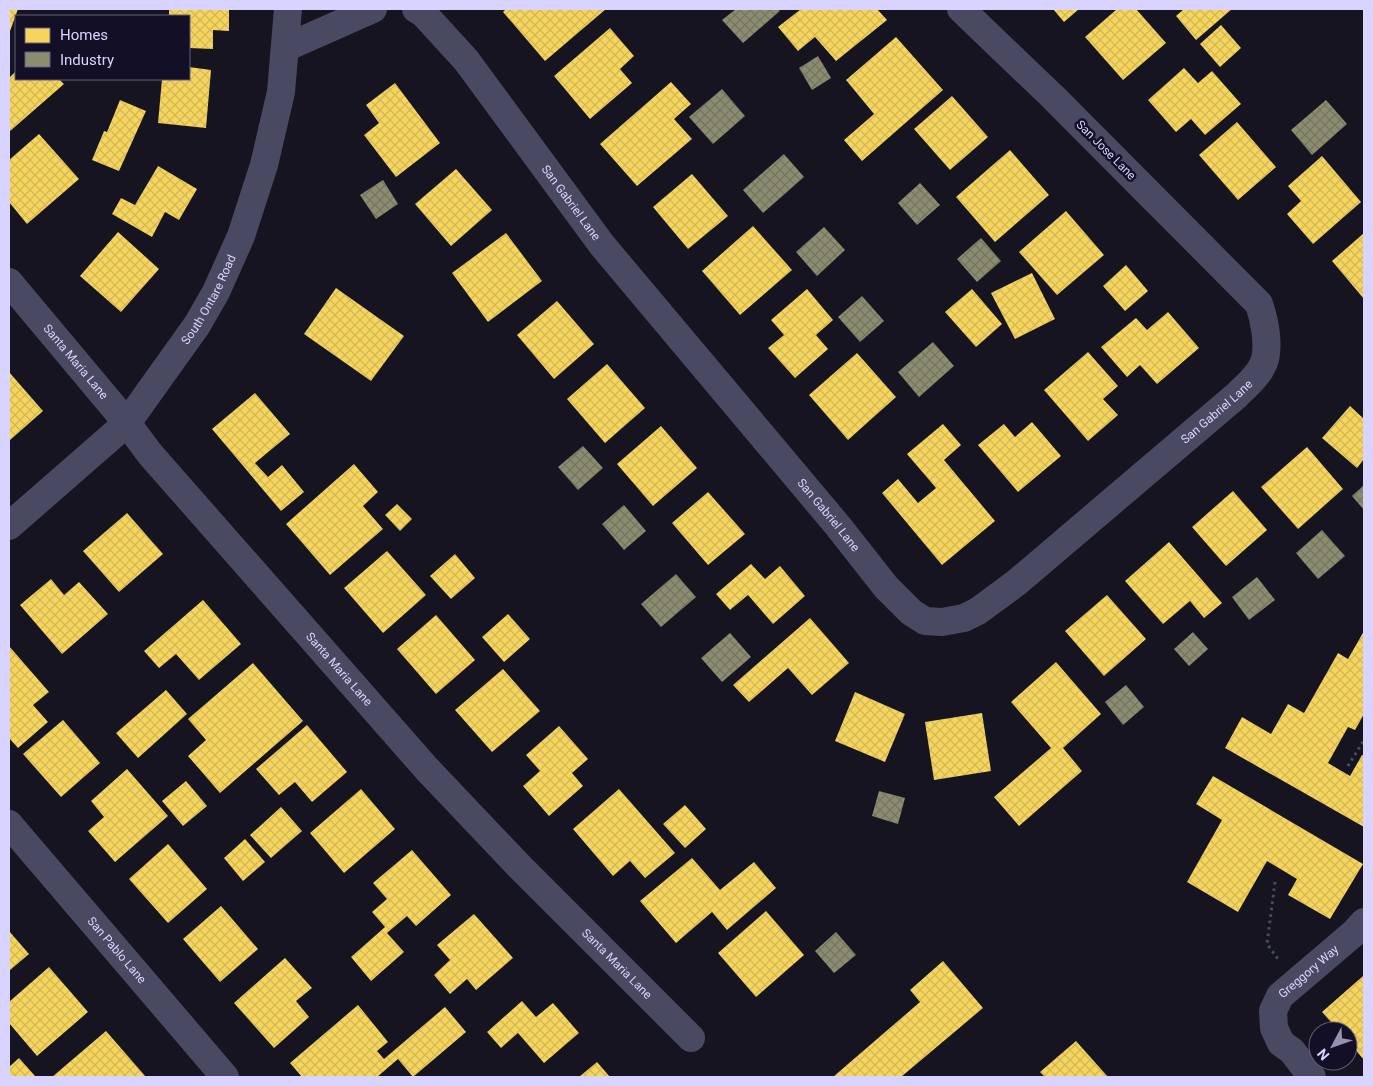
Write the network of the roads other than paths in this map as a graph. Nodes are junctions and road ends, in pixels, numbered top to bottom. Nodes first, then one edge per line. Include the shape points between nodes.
1 (288, 9) edge
2 (373, 9) edge
3 (416, 9) edge
4 (961, 9) edge
5 (285, 48) junction
6 (9, 282) edge
7 (1248, 292) joint
8 (127, 423) junction
9 (9, 526) edge
10 (9, 824) edge
11 (1364, 922) edge
12 (691, 1038) dead end
13 (225, 1077) edge
14 (1312, 1077) edge

1 - 5 street, South Ontare Road
2 - 5 street
3 - 7 street, San Gabriel Lane via 466,60 602,245 886,586 911,612 925,621 964,618 1016,583 1255,377 1265,359 1264,320 1259,304
4 - 7 street, San Jose Lane
5 - 8 street, South Ontare Road via 281,92 264,165 241,236 197,325
6 - 8 street, Santa Maria Lane
8 - 9 street, South Ontare Road
8 - 12 street, Santa Maria Lane via 156,462 426,768
10 - 13 street, San Pablo Lane
11 - 14 street, Greggory Way via 1280,996 1273,1011 1274,1028 1281,1043 1292,1051

